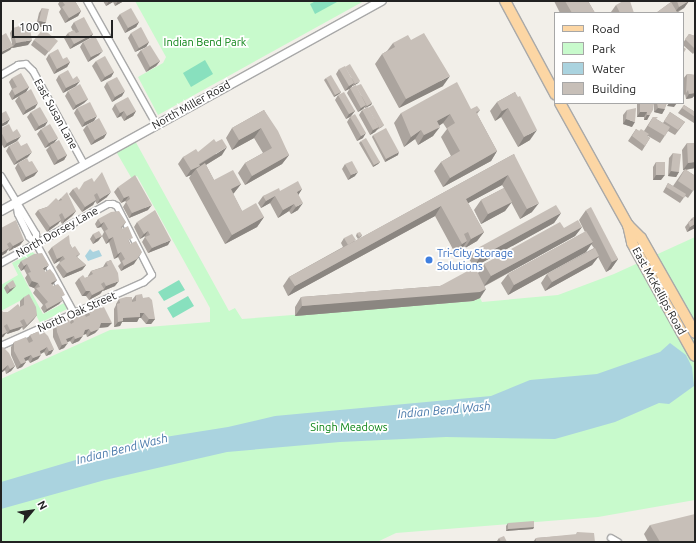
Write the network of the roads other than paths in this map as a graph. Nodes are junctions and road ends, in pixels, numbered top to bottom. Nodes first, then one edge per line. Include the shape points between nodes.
1 (87, 1) edge
2 (382, 1) edge
3 (505, 1) edge
4 (1, 75) edge
5 (554, 92) edge
6 (561, 104) edge
7 (156, 124) junction
8 (84, 164) junction
9 (1, 176) edge
10 (16, 202) junction
11 (1, 211) edge
12 (628, 225) junction
13 (34, 230) junction
14 (27, 234) junction
15 (36, 243) junction
16 (1, 263) edge
17 (152, 275) joint
18 (74, 313) junction
19 (695, 333) edge
20 (1, 346) edge
21 (694, 354) edge
22 (611, 538) dead end
23 (618, 542) edge

1 - 7 street
2 - 7 street, North Miller Road
3 - 5 main road
4 - 8 street, East Susan Lane via 18,65 26,64 33,71
6 - 12 main road, East McKellips Road
7 - 8 street, North Miller Road
8 - 10 street, North Miller Road
9 - 10 street
10 - 11 street, North Miller Road
10 - 13 street
10 - 14 street via 18,214
12 - 19 main road, East McKellips Road via 641,238
12 - 21 main road, East McKellips Road via 632,243
13 - 14 street
13 - 15 street
14 - 15 street
15 - 16 street, North Dorsey Lane
15 - 17 street, North Dorsey Lane via 113,204 117,206
15 - 18 street
17 - 18 street, North Oak Street via 144,282
18 - 20 street, North Oak Street
22 - 23 street

